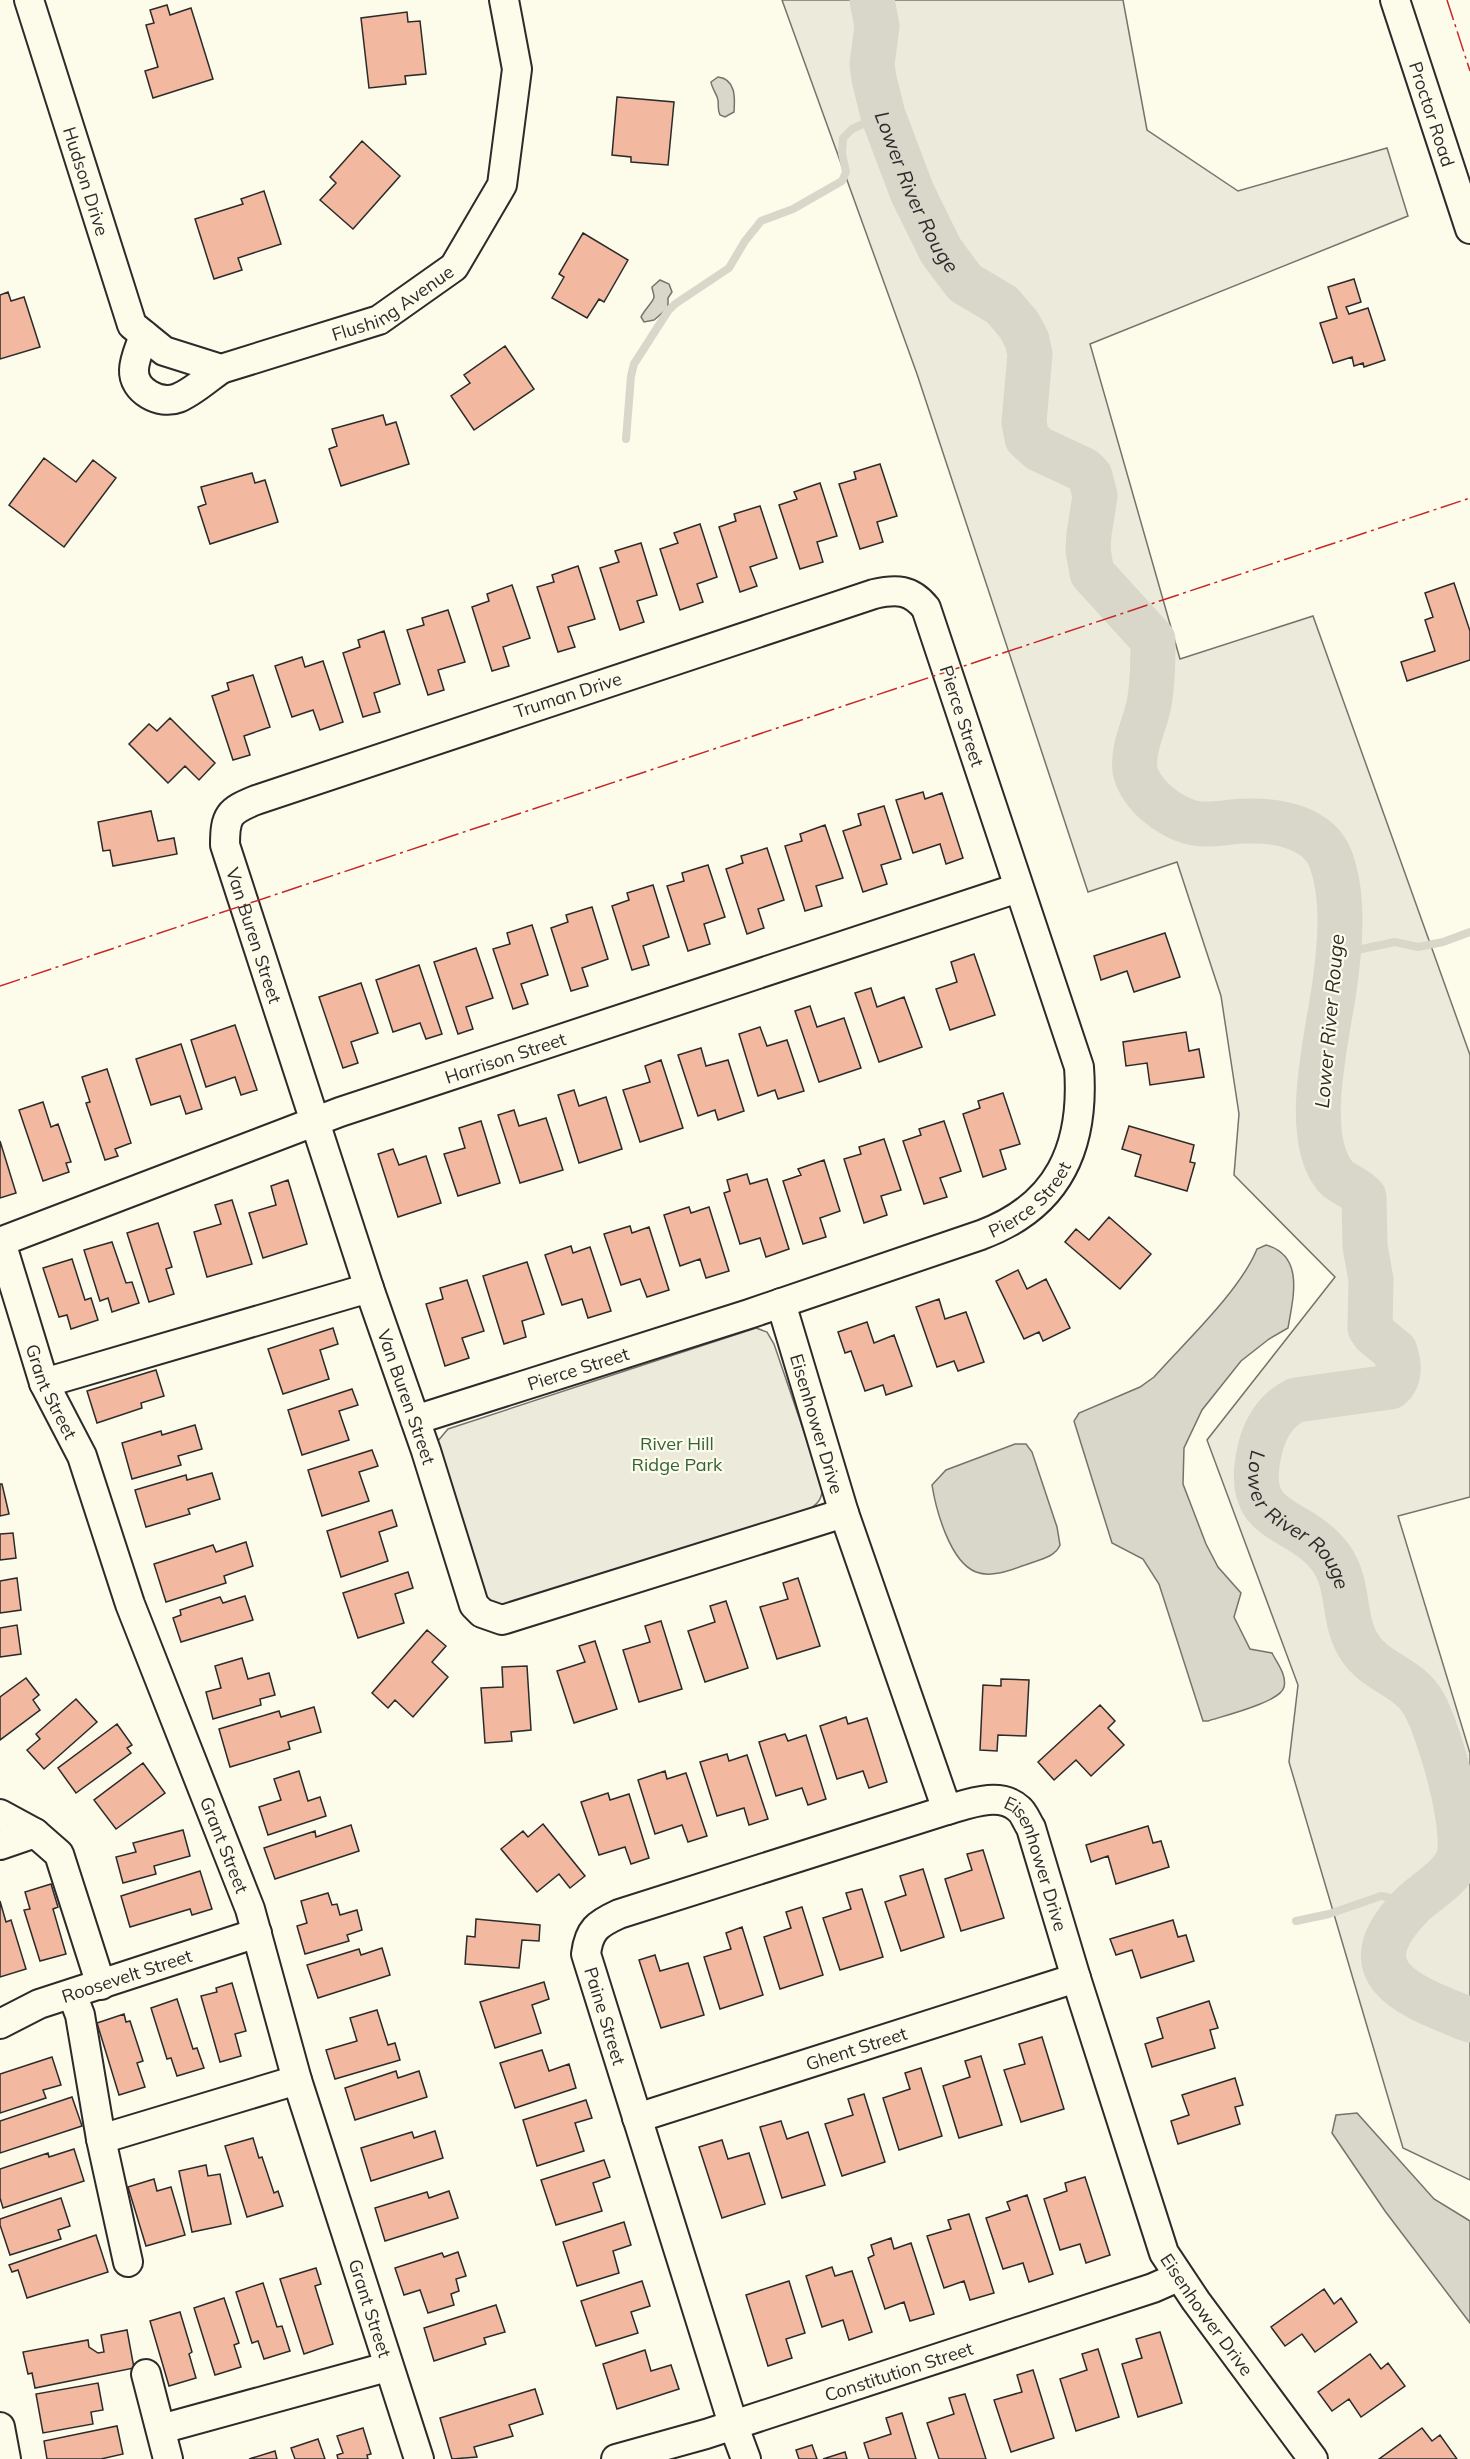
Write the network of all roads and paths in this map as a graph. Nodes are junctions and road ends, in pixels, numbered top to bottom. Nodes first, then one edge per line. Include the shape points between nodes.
1 (29, 0) edge
2 (504, 0) edge
3 (1395, 0) edge
4 (1470, 229) edge
5 (154, 343) junction
6 (221, 369) junction
7 (911, 594) joint
8 (229, 816) joint
9 (1018, 888) junction
10 (315, 1122) junction
11 (1, 1242) edge
12 (369, 1288) junction
13 (781, 1304) junction
14 (44, 1383) junction
15 (415, 1420) junction
16 (844, 1513) junction
17 (947, 1810) junction
18 (0, 1814) edge
19 (35, 1833) junction
20 (0, 1845) edge
21 (257, 1933) junction
22 (1076, 1978) junction
23 (100, 1985) junction
24 (72, 1994) junction
25 (0, 2024) edge
26 (297, 2080) junction
27 (637, 2118) junction
28 (101, 2139) junction
29 (128, 2262) dead end
30 (1178, 2277) junction
31 (387, 2367) junction
32 (147, 2374) dead end
33 (733, 2424) junction
34 (0, 2427) edge
35 (161, 2429) junction
36 (6, 2459) edge
37 (168, 2459) edge
38 (418, 2459) edge
39 (616, 2459) edge
40 (746, 2459) edge
41 (1313, 2459) edge

1 - 5 street, Hudson Drive via 132,325
2 - 6 street, Flushing Avenue via 517,69 502,185 454,267 379,320
3 - 4 street, Proctor Road
5 - 6 street
5 - 6 street, Flushing Avenue via 134,370 136,383 147,394 177,398
7 - 8 street, Truman Drive via 900,589 874,594 256,800 236,808
7 - 9 street, Pierce Street via 926,608
8 - 10 street, Van Buren Street via 225,845
9 - 10 street, Harrison Street
9 - 13 street, Pierce Street via 1079,1067 1079,1126 1056,1179 1030,1207 995,1230
10 - 11 street, Harrison Street
10 - 12 street, Van Buren Street
11 - 14 street, Grant Street
12 - 14 street
12 - 15 street, Van Buren Street
13 - 15 street, Pierce Street
13 - 16 street, Eisenhower Drive
14 - 21 street, Grant Street via 82,1456 130,1604
15 - 16 street, Van Buren Street via 474,1605 482,1613 502,1620
16 - 17 street, Eisenhower Drive
17 - 22 street, Eisenhower Drive via 1000,1799 1018,1808 1031,1828
17 - 27 street, Paine Street via 601,1922 588,1937 586,1954
18 - 19 street
19 - 20 street
19 - 23 street via 60,1854
21 - 23 street, Roosevelt Street
21 - 26 street, Grant Street
22 - 27 street, Ghent Street
22 - 30 street, Eisenhower Drive via 1164,2253
23 - 24 street, Roosevelt Street
24 - 25 street, Roosevelt Street via 39,2004
24 - 28 street via 80,2015
26 - 28 street
26 - 31 street, Grant Street
27 - 33 street, Paine Street
28 - 29 street
30 - 33 street, Constitution Street
30 - 41 street, Eisenhower Drive
31 - 35 street
31 - 38 street, Grant Street
32 - 35 street
33 - 39 street, Constitution Street
33 - 40 street, Paine Street
34 - 36 street
35 - 37 street

